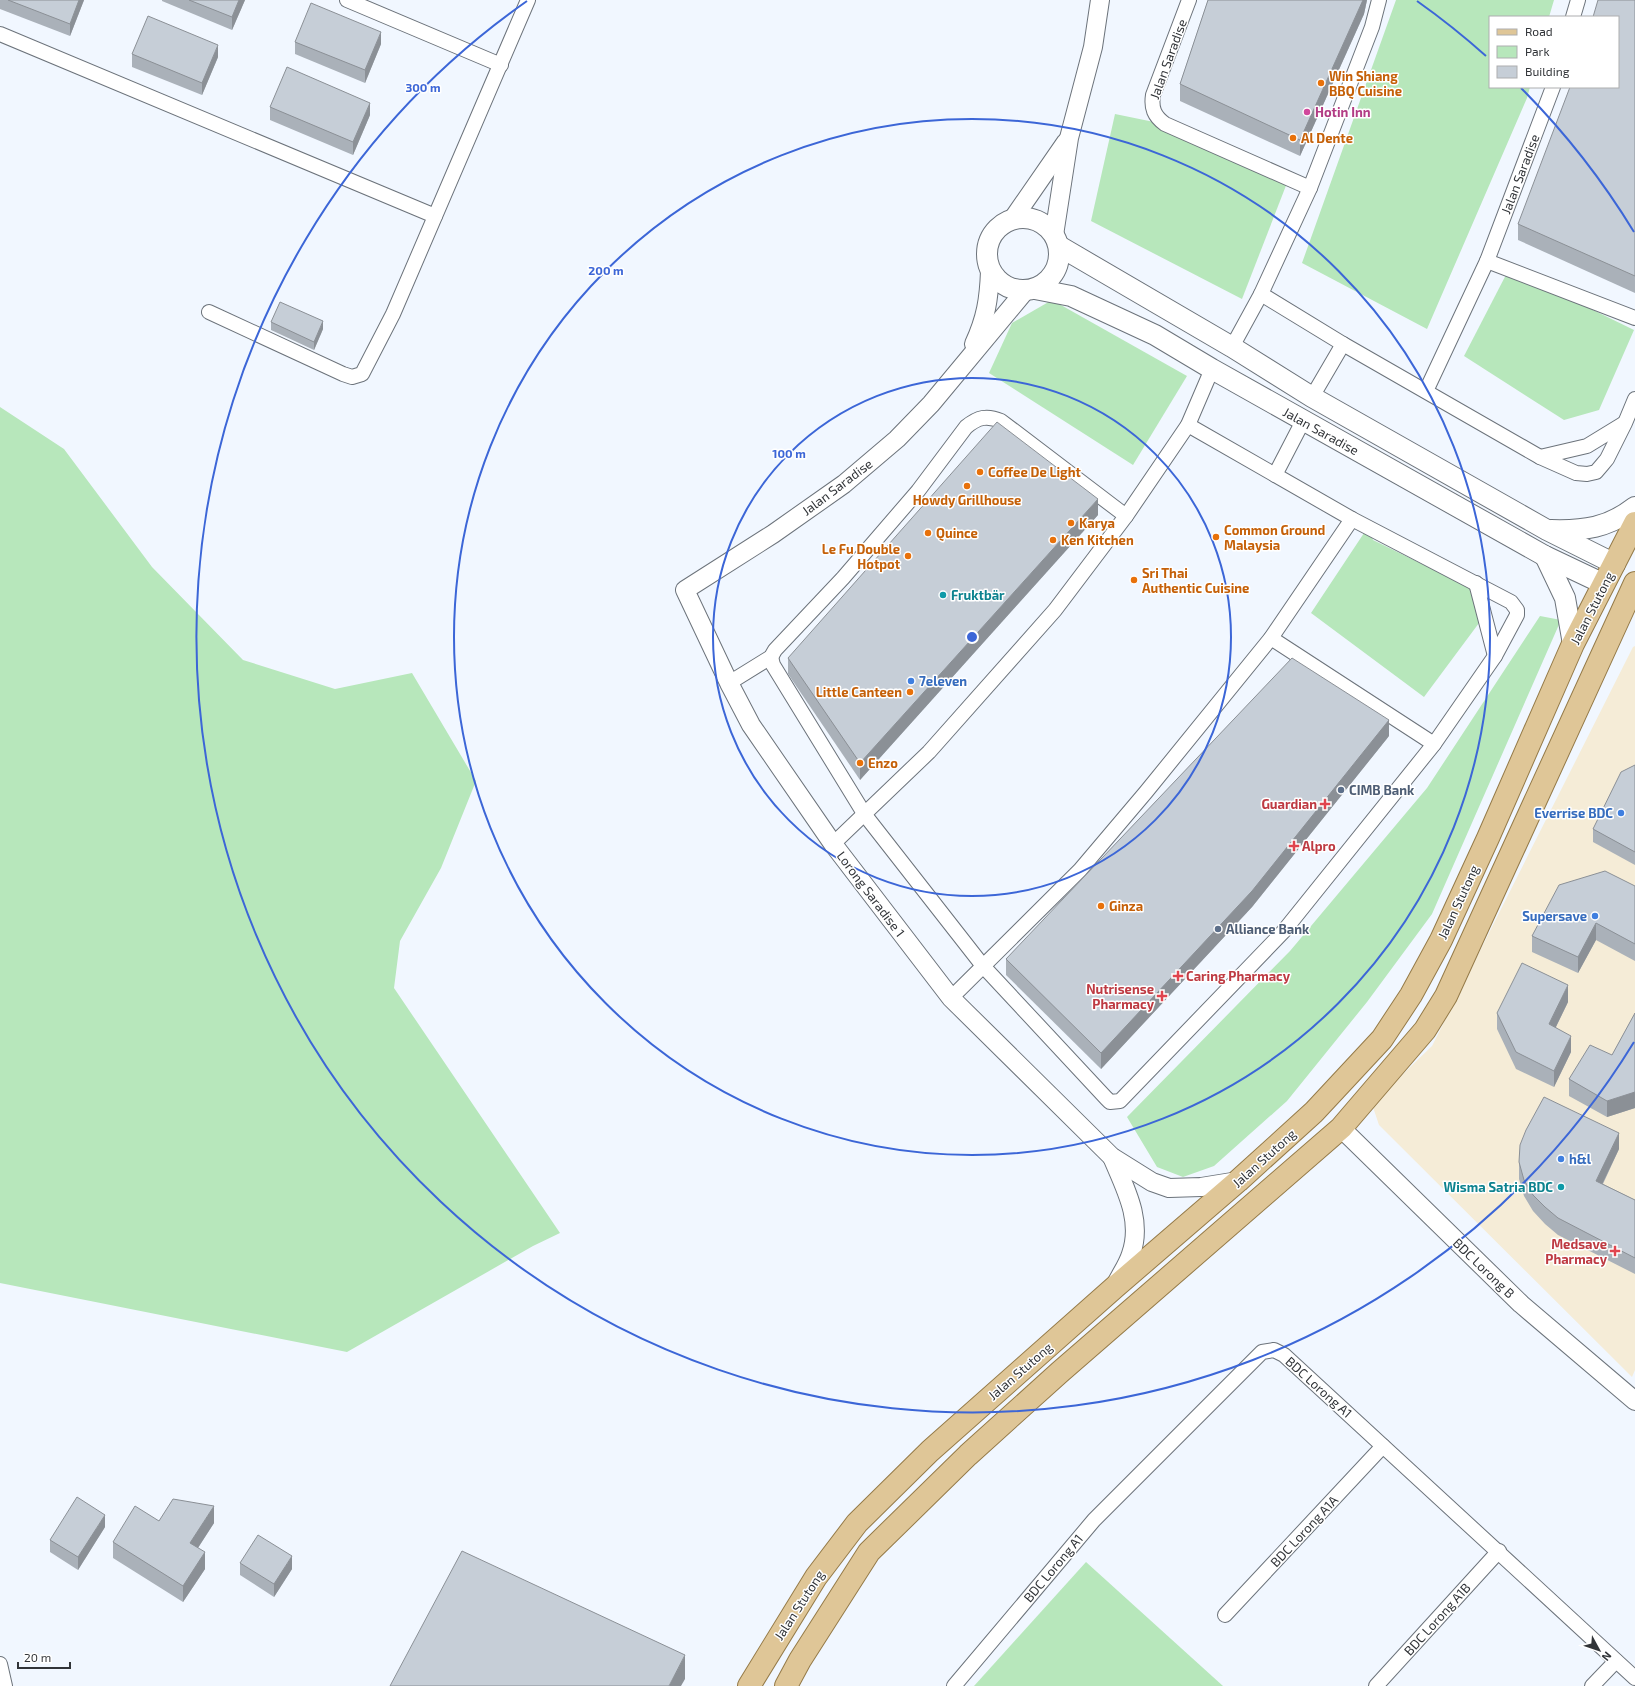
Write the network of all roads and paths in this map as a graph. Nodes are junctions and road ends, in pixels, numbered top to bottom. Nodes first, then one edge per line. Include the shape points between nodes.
1 (347, 0) edge
2 (528, 0) edge
3 (1100, 0) edge
4 (1189, 0) edge
5 (1379, 0) edge
6 (1578, 0) edge
7 (1573, 16) edge
8 (0, 34) edge
9 (500, 65) junction
10 (1553, 88) edge
11 (1069, 138) junction
12 (1310, 188) junction
13 (435, 216) junction
14 (1012, 220) junction
15 (1057, 240) junction
16 (1487, 260) junction
17 (990, 270) junction
18 (1030, 290) junction
19 (1261, 294) junction
20 (208, 312) dead end
21 (1635, 318) edge
22 (1343, 344) junction
23 (1232, 347) junction
24 (968, 359) junction
25 (1212, 369) junction
26 (1426, 391) junction
27 (1312, 397) junction
28 (1635, 399) edge
29 (1303, 421) junction
30 (1625, 423) junction
31 (1188, 425) junction
32 (1540, 457) junction
33 (1275, 475) junction
34 (1635, 507) edge
35 (1126, 516) junction
36 (1352, 519) junction
37 (1635, 523) edge
38 (1547, 530) junction
39 (1545, 556) junction
40 (1615, 564) junction
41 (1635, 575) edge
42 (1476, 583) junction
43 (1604, 584) junction
44 (684, 590) joint
45 (1633, 592) edge
46 (1272, 638) junction
47 (1573, 644) junction
48 (1495, 656) junction
49 (771, 657) junction
50 (729, 683) junction
51 (1434, 744) junction
52 (865, 815) junction
53 (833, 844) junction
54 (983, 966) junction
55 (951, 998) junction
56 (1314, 1112) junction
57 (1341, 1128) junction
58 (1112, 1157) junction
59 (1238, 1181) junction
60 (1115, 1287) junction
61 (1635, 1402) edge
62 (1383, 1446) junction
63 (1499, 1552) junction
64 (1225, 1615) dead end
65 (1616, 1661) junction
66 (0, 1664) edge
67 (1635, 1678) edge
68 (5, 1686) edge
69 (749, 1686) edge
70 (786, 1686) edge
71 (954, 1686) edge
72 (1376, 1686) edge
73 (1592, 1686) edge

1 - 9 street
2 - 9 street
3 - 11 street via 1093,47
4 - 12 street, Jalan Saradise via 1153,95 1151,103 1156,115 1165,124
5 - 12 street via 1372,27
6 - 7 street
8 - 13 street
9 - 13 street
10 - 16 street, Jalan Saradise
11 - 14 street
11 - 15 street
12 - 19 street
13 - 20 street via 393,314 362,374 358,376 343,374
14 - 15 main road via 1036,220 1046,226
14 - 17 main road via 992,235 987,259
15 - 18 main road via 1060,256 1055,272 1044,284
15 - 23 main road, Jalan Saradise
16 - 21 street
16 - 26 street, Jalan Saradise
17 - 18 main road via 1008,288
17 - 24 street via 989,299 982,327
18 - 24 street, Jalan Saradise
18 - 25 main road, Jalan Saradise via 1070,296 1156,335
19 - 22 street
19 - 23 street
22 - 26 street
22 - 27 street, Jalan Saradise
23 - 27 main road, Jalan Saradise
24 - 44 street, Jalan Saradise via 931,404 897,439 844,484 773,534
25 - 29 main road, Jalan Saradise
25 - 31 street
26 - 32 street
27 - 38 main road, Jalan Saradise
28 - 30 street
29 - 33 street
29 - 39 main road, Jalan Saradise
30 - 32 street via 1587,446
30 - 32 street via 1607,459 1596,472 1576,473
31 - 33 street
31 - 35 street
33 - 36 street
34 - 38 main road via 1612,521 1589,529
35 - 49 street via 1001,421 983,417 974,420 966,426 918,491
35 - 52 street via 1050,616 929,752
36 - 42 street
36 - 46 street
37 - 40 main road, Jalan Stutong
38 - 40 main road, Jalan Saradise
39 - 43 main road, Jalan Saradise
39 - 47 main road via 1565,598
40 - 41 main road
40 - 43 main road, Jalan Stutong
42 - 48 street
42 - 48 street via 1511,602 1517,610 1516,620
43 - 45 main road
43 - 47 main road, Jalan Stutong
44 - 50 street, Lorong Saradise 1
45 - 57 main road, Jalan Stutong via 1446,996 1425,1030
46 - 51 street
46 - 54 street via 1080,870
47 - 56 main road, Jalan Stutong via 1485,845 1411,995 1382,1039
48 - 51 street
49 - 50 street
49 - 52 street via 773,665
50 - 53 street, Lorong Saradise 1 via 752,725
51 - 54 street via 1283,932 1120,1101 1110,1102
52 - 53 street
52 - 54 street
53 - 55 street, Lorong Saradise 1
54 - 55 street
55 - 58 street, Lorong Saradise 1
56 - 57 main road
56 - 59 main road, Jalan Stutong
57 - 61 street, BDC Lorong B via 1521,1304
57 - 70 main road, Jalan Stutong via 1060,1372 869,1552
58 - 59 street via 1152,1182 1169,1188 1201,1187
58 - 60 street via 1134,1214 1136,1237
59 - 60 main road, Jalan Stutong
60 - 69 main road, Jalan Stutong via 930,1452 857,1524 816,1577
62 - 63 street, BDC Lorong A1
62 - 64 street, BDC Lorong A1A
62 - 71 street, BDC Lorong A1 via 1284,1355 1274,1350 1262,1352 1094,1520
63 - 65 street, BDC Lorong A1
63 - 72 street, BDC Lorong A1B
65 - 67 street, BDC Lorong A1
65 - 73 street
66 - 68 street

